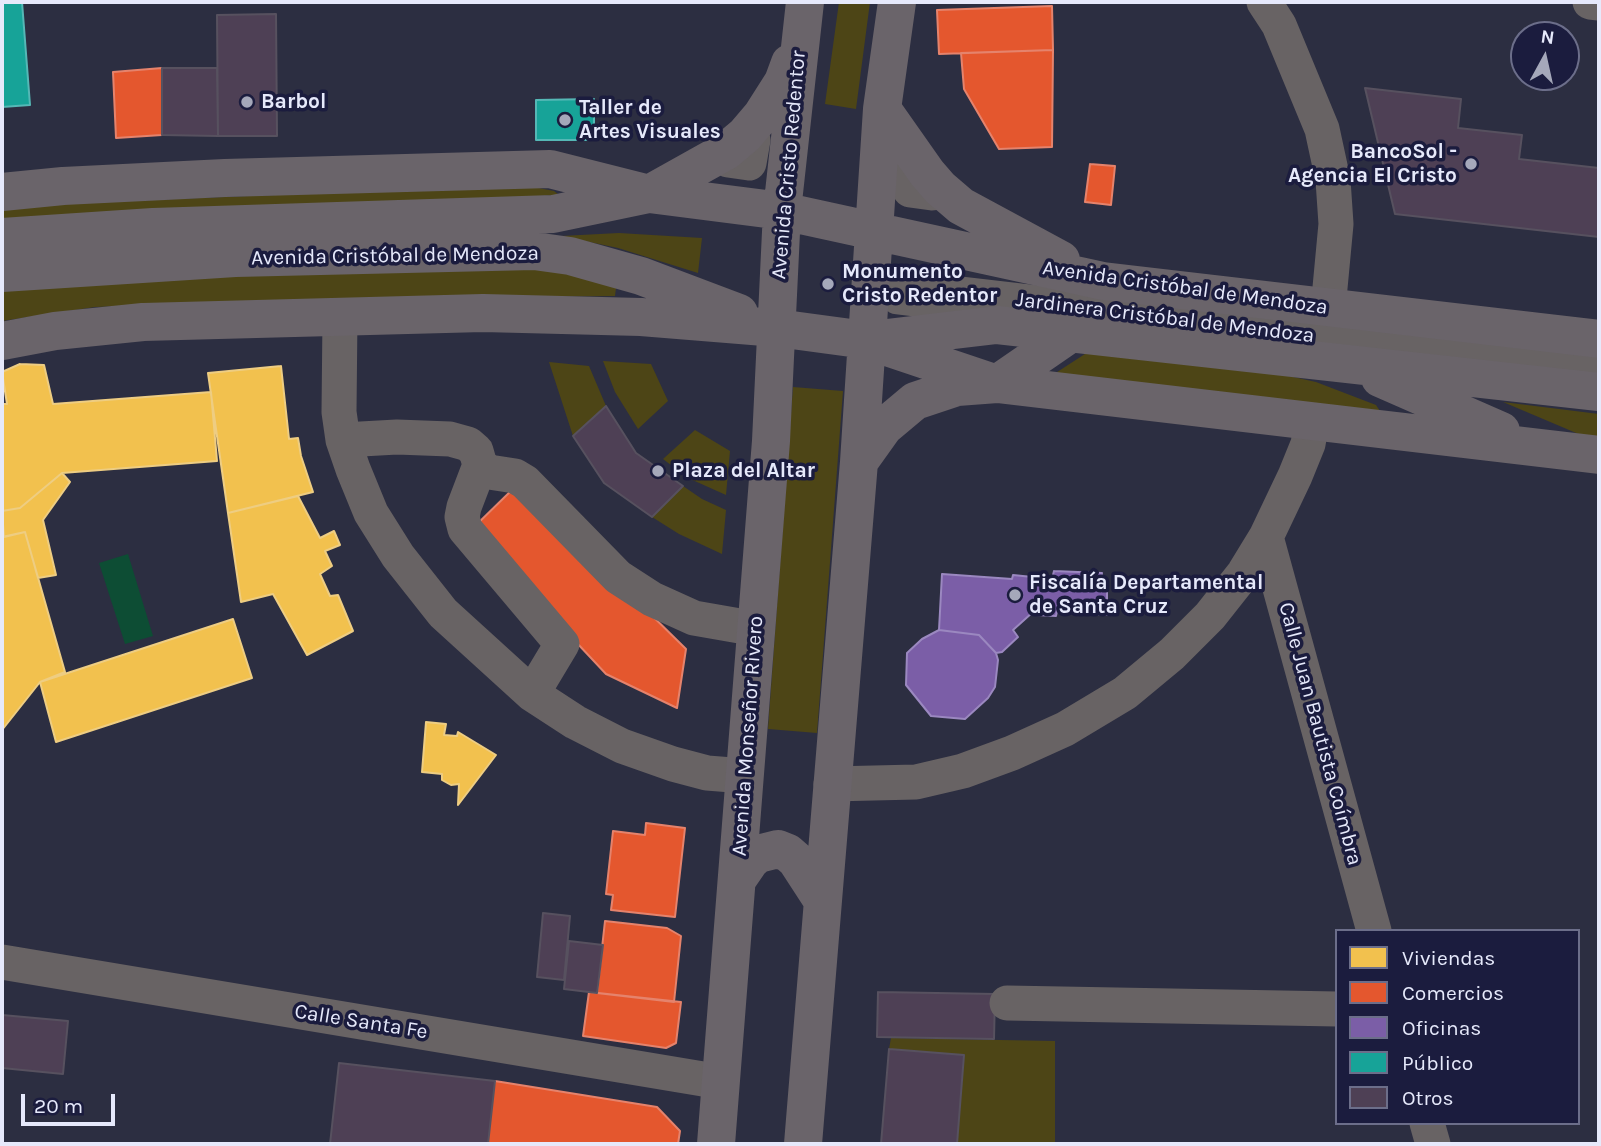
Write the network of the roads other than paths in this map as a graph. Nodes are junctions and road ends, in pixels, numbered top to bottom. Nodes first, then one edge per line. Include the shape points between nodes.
1 (897, 2) edge
2 (1264, 2) edge
3 (1590, 2) edge
4 (1599, 3) edge
5 (803, 20) edge
6 (882, 109) junction
7 (2, 192) edge
8 (649, 194) junction
9 (782, 211) junction
10 (873, 231) junction
11 (2, 237) edge
12 (2, 273) edge
13 (1103, 281) junction
14 (1328, 309) junction
15 (340, 316) junction
16 (777, 328) junction
17 (1071, 333) junction
18 (1599, 339) edge
19 (866, 340) junction
20 (2, 341) edge
21 (1346, 363) junction
22 (1599, 368) edge
23 (1599, 379) edge
24 (997, 384) junction
25 (1599, 392) edge
26 (1312, 421) junction
27 (343, 440) junction
28 (1536, 447) junction
29 (1599, 454) edge
30 (859, 461) junction
31 (480, 465) junction
32 (1266, 537) junction
33 (757, 629) junction
34 (532, 694) junction
35 (745, 776) junction
36 (831, 784) junction
37 (737, 880) junction
38 (822, 900) junction
39 (1373, 929) edge
40 (2, 962) edge
41 (1007, 1003) dead end
42 (1335, 1009) edge
43 (721, 1082) junction
44 (1428, 1125) edge
45 (716, 1144) edge
46 (803, 1144) edge
47 (1433, 1144) edge

1 - 6 main road
2 - 14 street via 1279,25 1322,129 1333,180 1336,224
3 - 4 street
5 - 8 main road via 783,82 745,135
5 - 9 main road, Avenida Cristo Redentor
6 - 10 main road
6 - 13 main road via 940,188 961,206
7 - 8 main road, Avenida Cristóbal de Mendoza via 225,178 550,169
8 - 9 main road, Avenida Cristóbal de Mendoza
8 - 11 main road, Avenida Cristóbal de Mendoza via 553,214 153,227
9 - 10 main road, Avenida Cristóbal de Mendoza
9 - 16 main road, Avenida Cristo Redentor
10 - 13 main road, Avenida Cristóbal de Mendoza
10 - 19 main road
12 - 16 main road, Avenida Cristóbal de Mendoza via 234,258 534,251 641,276
13 - 14 main road, Avenida Cristóbal de Mendoza
14 - 18 main road, Avenida Cristóbal de Mendoza
15 - 16 main road, Avenida Cristóbal de Mendoza via 575,314
15 - 20 main road, Avenida Cristóbal de Mendoza via 142,322
15 - 27 street
16 - 19 main road, Avenida Cristóbal de Mendoza
16 - 33 main road, Avenida Monseñor Rivero
17 - 19 main road, Avenida Cristóbal de Mendoza via 997,325
17 - 21 main road, Avenida Cristóbal de Mendoza
17 - 24 main road
19 - 24 main road, Avenida Cristóbal de Mendoza
19 - 30 main road
21 - 25 main road, Avenida Cristóbal de Mendoza
21 - 28 main road
22 - 23 street, Jardinera Cristóbal de Mendoza via 899,287 898,297
24 - 26 main road, Avenida Cristóbal de Mendoza
24 - 30 main road via 957,387 915,401 884,427
26 - 28 main road, Avenida Cristóbal de Mendoza
26 - 32 street via 1308,444
27 - 31 street via 450,439 476,450
27 - 34 street via 371,513 398,556 443,613
28 - 29 main road, Avenida Cristóbal de Mendoza
30 - 36 main road
31 - 33 street via 524,482 618,577 652,599 694,618
31 - 34 street via 464,507 465,529 562,644
32 - 36 street via 1210,616 1172,654 1125,693 1065,729 963,771 916,782
32 - 39 street, Calle Juan Bautista Coímbra
33 - 35 main road, Avenida Monseñor Rivero
34 - 35 street via 622,746 707,773
35 - 37 main road, Avenida Monseñor Rivero
36 - 38 main road
37 - 38 main road via 758,854 778,849 796,860
37 - 43 main road, Avenida Monseñor Rivero
38 - 46 main road
40 - 43 street, Calle Santa Fe
41 - 42 street
43 - 45 main road, Avenida Monseñor Rivero
44 - 47 street

